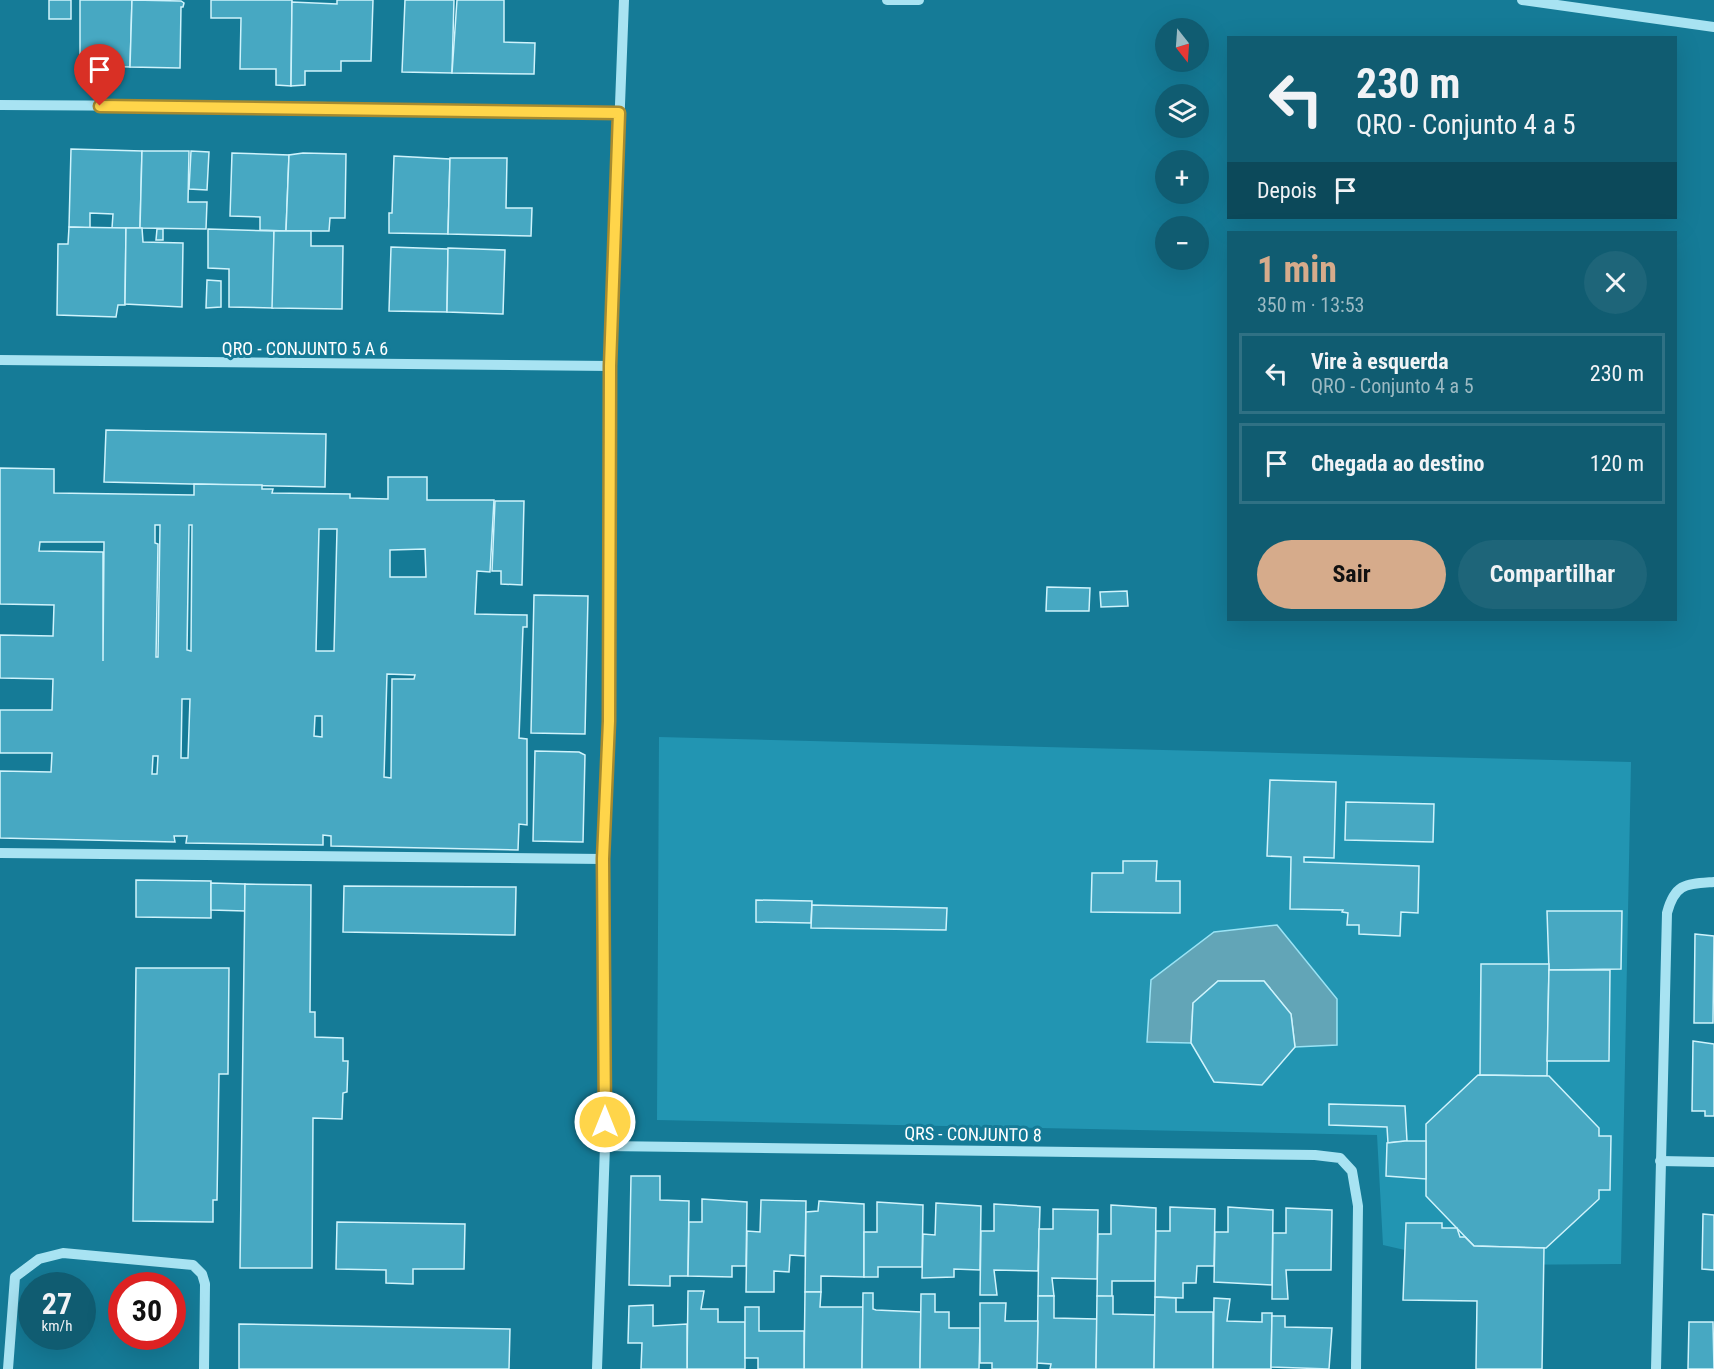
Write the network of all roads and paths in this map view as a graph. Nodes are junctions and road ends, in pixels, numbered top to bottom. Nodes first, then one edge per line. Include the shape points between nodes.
1 (624, 0) edge
2 (887, 0) edge
3 (919, 0) edge
4 (1522, 0) edge
5 (1714, 27) edge
6 (0, 105) edge
7 (619, 113) junction
8 (0, 360) edge
9 (610, 366) junction
10 (0, 853) edge
11 (603, 859) junction
12 (1714, 882) edge
13 (605, 1146) junction
14 (1660, 1161) junction
15 (1714, 1162) edge
16 (8, 1369) edge
17 (204, 1369) edge
18 (597, 1369) edge
19 (1356, 1369) edge
20 (1656, 1369) edge

1 - 7 street
2 - 3 street
4 - 5 street
6 - 7 street
7 - 9 street
8 - 9 street, QRO - CONJUNTO 5 A 6
9 - 11 street via 609,721
10 - 11 street
11 - 13 street
12 - 14 street via 1688,884 1676,891 1667,913
13 - 18 street
13 - 19 street, QRS - CONJUNTO 8 via 1340,1158 1352,1171 1357,1195
14 - 15 street
14 - 20 street
16 - 17 street via 15,1277 39,1259 63,1253 193,1265 205,1284

